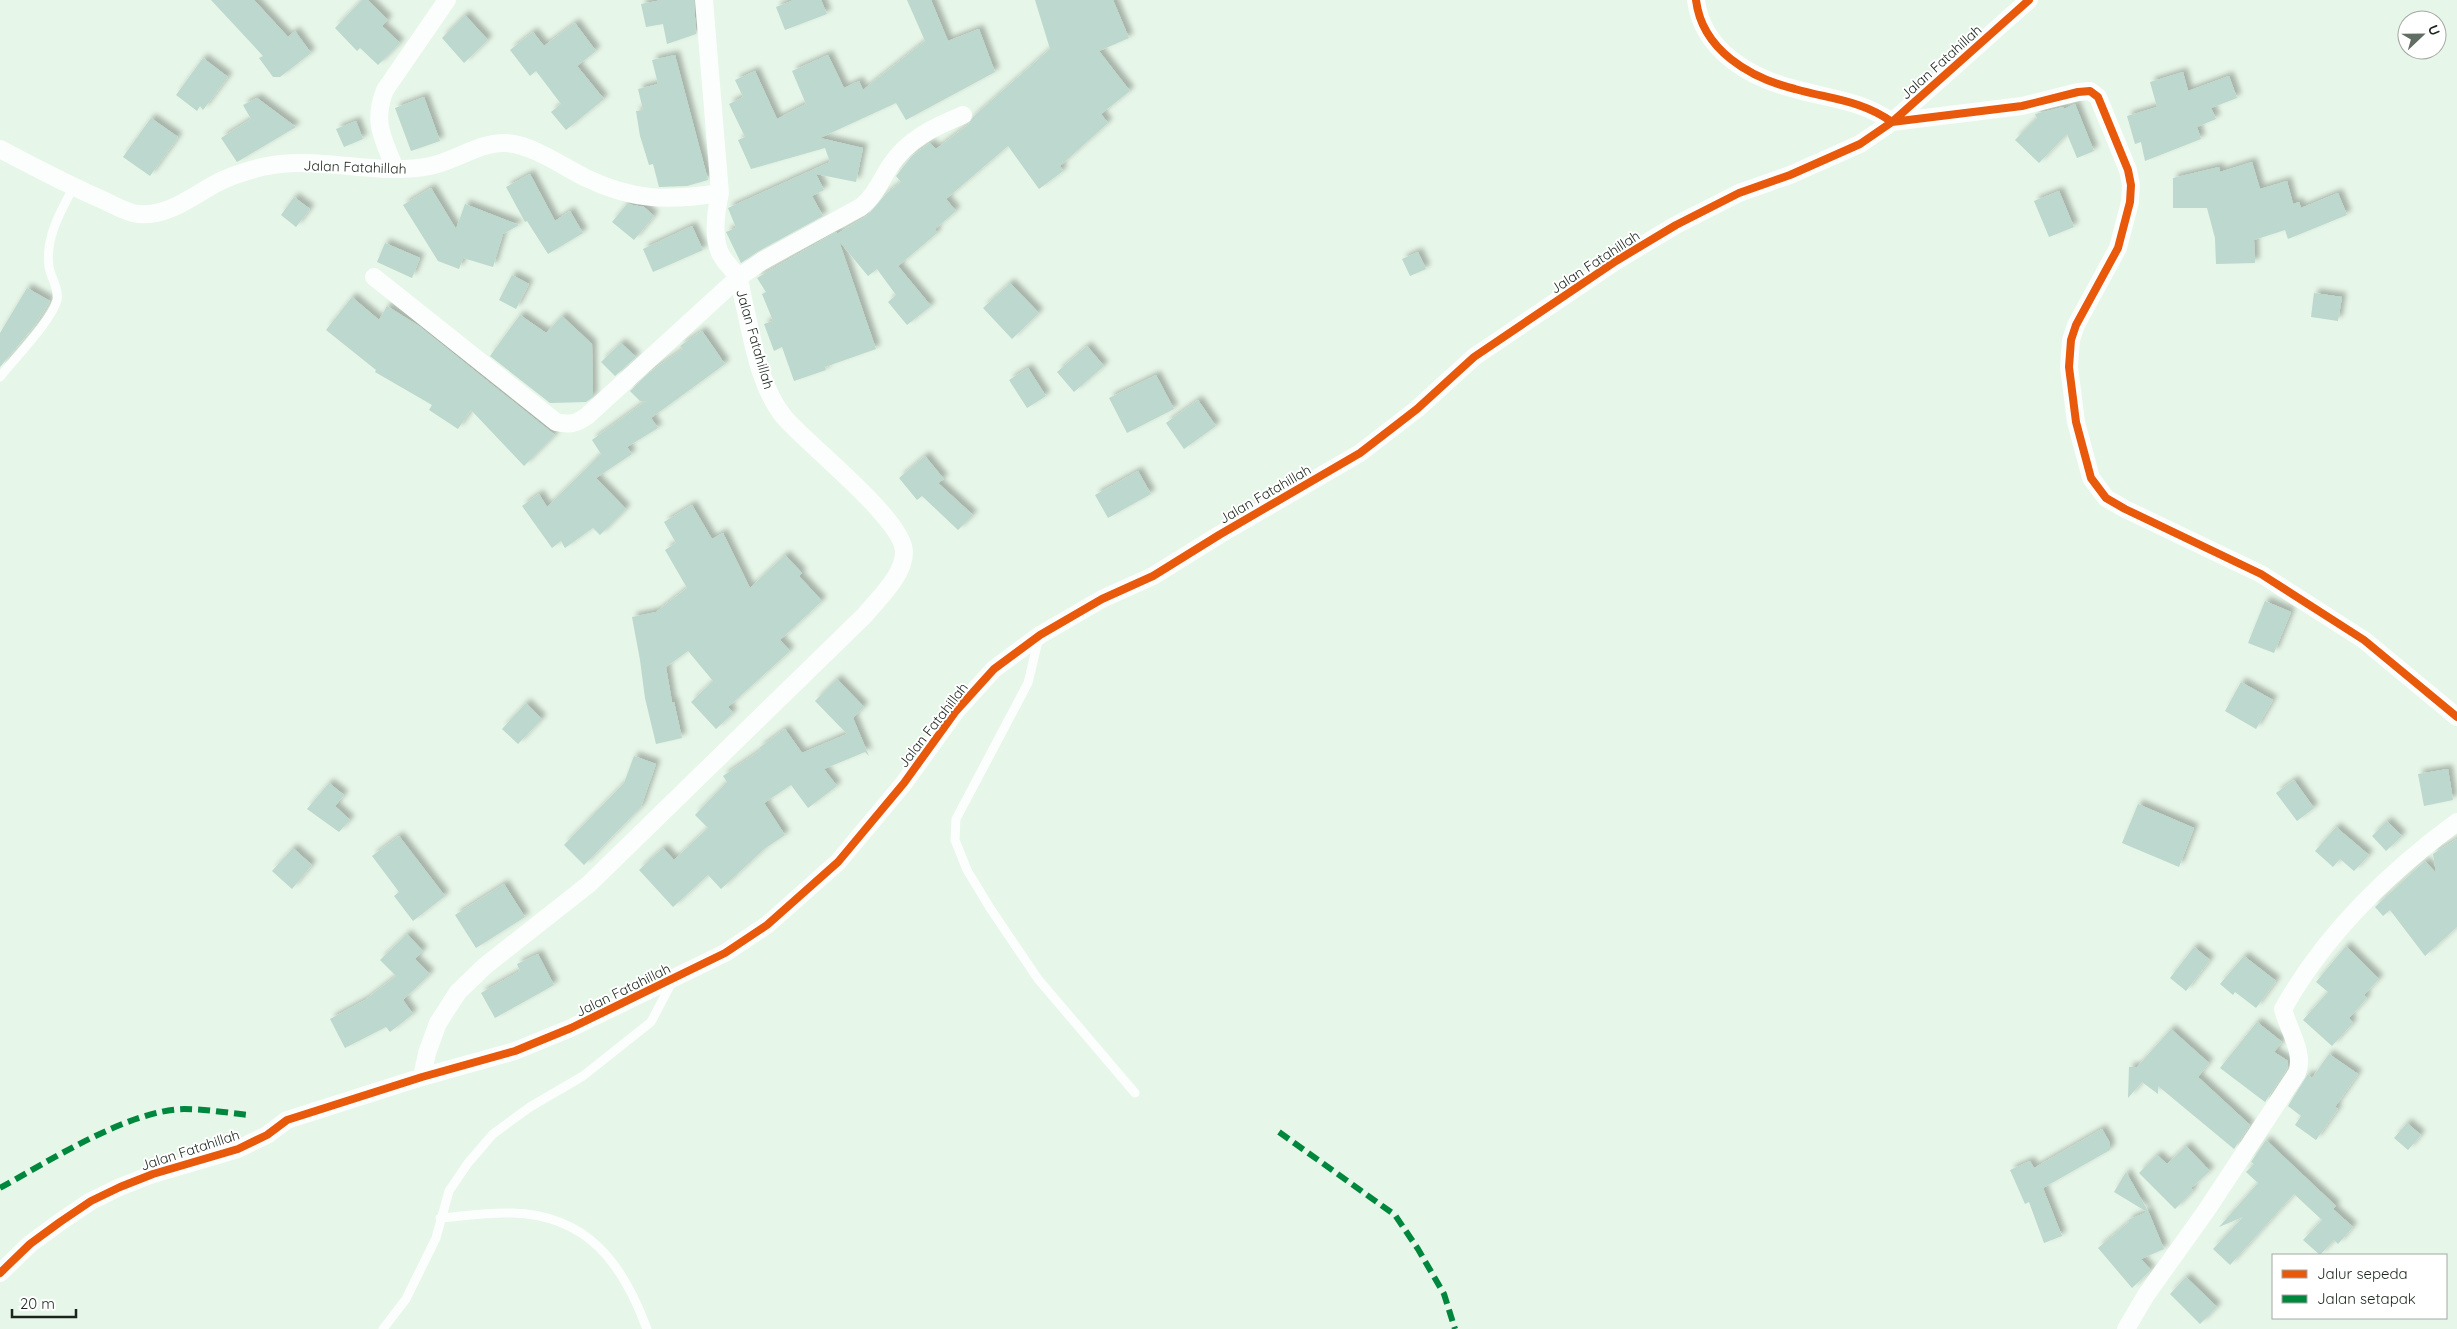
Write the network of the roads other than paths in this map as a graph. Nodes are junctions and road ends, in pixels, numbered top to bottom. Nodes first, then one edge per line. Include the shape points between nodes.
1 (448, 0) edge
2 (704, 0) edge
3 (1696, 0) edge
4 (2029, 0) edge
5 (963, 114) dead end
6 (1892, 122) junction
7 (0, 149) edge
8 (395, 169) junction
9 (73, 188) junction
10 (720, 193) junction
11 (374, 277) dead end
12 (738, 278) junction
13 (0, 377) edge
14 (1040, 635) junction
15 (2457, 717) edge
16 (2457, 822) edge
17 (674, 980) junction
18 (422, 1077) junction
19 (1134, 1093) dead end
20 (440, 1218) junction
21 (0, 1273) edge
22 (383, 1329) edge
23 (647, 1329) edge
24 (2126, 1329) edge

1 - 8 street via 380,102 379,125
2 - 10 street, Jalan Fatahillah
3 - 6 street via 1703,25 1712,41 1735,63 1794,89 1861,104
4 - 6 street, Jalan Fatahillah
5 - 12 street via 910,142 861,207 762,261
6 - 14 street, Jalan Fatahillah via 1860,144 1739,193 1669,229 1474,357 1418,409 1360,453 1153,576 1102,599
6 - 15 street via 2022,106 2078,92 2090,91 2098,97 2113,129 2131,185 2127,218 2118,248 2083,309 2071,340 2069,367 2076,422 2092,478 2106,498 2261,574 2364,640
7 - 9 street, Jalan Fatahillah
8 - 9 street, Jalan Fatahillah via 287,164 264,167 216,183 157,213 137,214
8 - 10 street, Jalan Fatahillah via 431,166 489,145 506,143 520,145 588,179 657,200
9 - 13 lane via 49,242 49,268 57,292 56,301 50,314
10 - 12 street, Jalan Fatahillah via 715,217 720,252
11 - 12 street via 556,422 568,425 587,416
12 - 18 street, Jalan Fatahillah via 766,388 782,415 873,504 898,535 904,549 903,561 865,615 589,884 485,966 458,992 438,1023
14 - 17 street, Jalan Fatahillah via 994,668 956,711 904,783 838,862 767,925 725,953
14 - 19 lane via 1028,683 956,820 955,840 967,870 1038,979
16 - 24 street via 2424,846 2369,897 2345,922 2295,988 2283,1009 2298,1050 2300,1067
17 - 18 street, Jalan Fatahillah via 516,1051
17 - 20 lane via 651,1022 583,1076 530,1107 493,1134 449,1191
18 - 21 street, Jalan Fatahillah via 287,1120 238,1150 153,1174 120,1187 91,1201 60,1222 30,1244
20 - 22 lane via 436,1238 406,1299
20 - 23 lane via 512,1213 539,1216 575,1228 602,1248 626,1281

